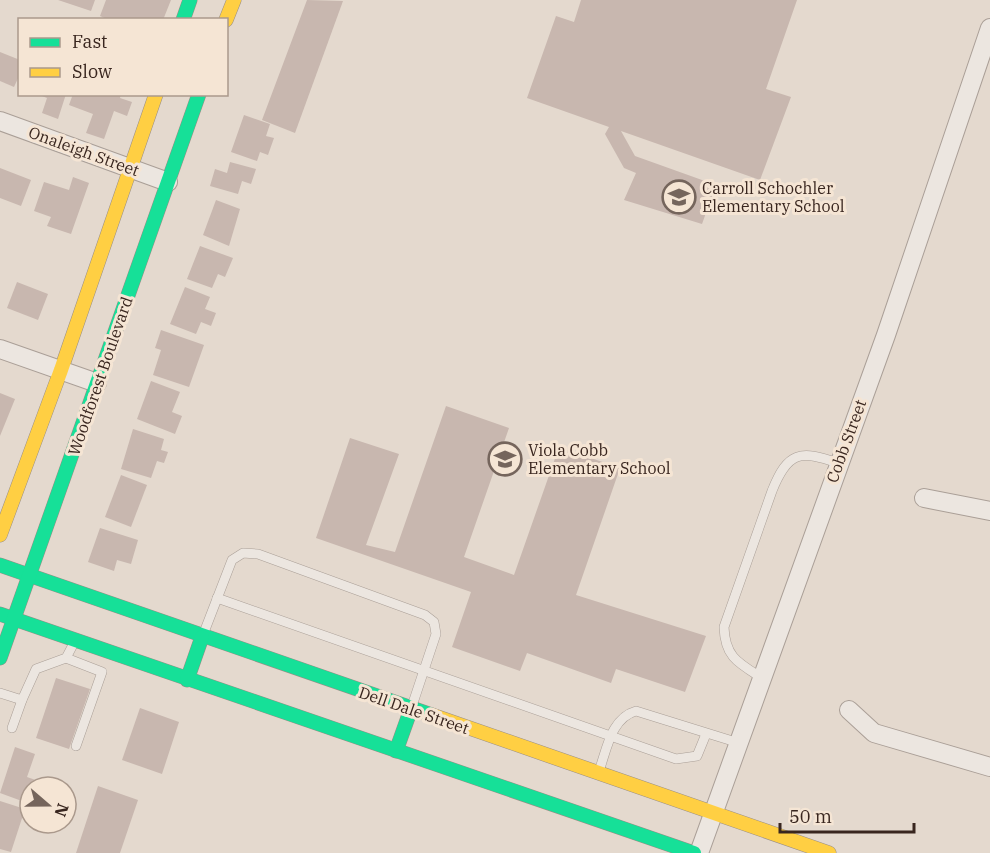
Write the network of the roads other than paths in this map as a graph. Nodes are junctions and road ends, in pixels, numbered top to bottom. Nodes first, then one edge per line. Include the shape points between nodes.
1 (190, 0) edge
2 (234, 0) edge
3 (184, 18) edge
4 (227, 18) edge
5 (990, 28) edge
6 (155, 96) edge
7 (198, 96) edge
8 (0, 122) edge
9 (130, 167) junction
10 (168, 182) junction
11 (0, 349) edge
12 (61, 370) junction
13 (97, 383) junction
14 (838, 463) junction
15 (924, 498) dead end
16 (990, 511) edge
17 (0, 535) edge
18 (0, 565) edge
19 (30, 576) junction
20 (217, 598) junction
21 (6, 616) edge
22 (202, 637) junction
23 (75, 641) junction
24 (0, 658) edge
25 (66, 658) junction
26 (424, 671) junction
27 (762, 678) junction
28 (187, 680) junction
29 (0, 693) edge
30 (22, 700) junction
31 (411, 709) junction
32 (849, 710) dead end
33 (12, 728) dead end
34 (706, 734) junction
35 (612, 735) junction
36 (739, 743) junction
37 (76, 746) dead end
38 (396, 751) junction
39 (990, 767) edge
40 (599, 773) junction
41 (714, 813) junction
42 (694, 853) edge
43 (699, 853) edge
44 (829, 853) edge

1 - 3 main road
2 - 4 main road
5 - 14 street, Cobb Street via 886,335
6 - 9 main road
7 - 10 main road, Woodforest Boulevard
8 - 9 street, Onaleigh Street
9 - 10 street, Onaleigh Street
9 - 12 main road
10 - 13 main road, Woodforest Boulevard
11 - 12 street
12 - 13 street
12 - 17 main road
13 - 19 main road, Woodforest Boulevard
14 - 27 street, Cobb Street
14 - 27 lane via 805,454 791,458 780,471 768,501 724,627 724,643 730,654
15 - 16 street
18 - 19 main road, Dell Dale Street
19 - 21 main road, Woodforest Boulevard
19 - 22 main road, Dell Dale Street
20 - 22 lane
20 - 26 lane
20 - 26 lane via 232,560 243,553 258,555 426,615 434,622 436,634
21 - 23 main road
21 - 24 main road, Woodforest Boulevard
22 - 28 main road
22 - 31 main road, Dell Dale Street
23 - 25 lane
23 - 28 main road
25 - 30 lane via 36,669
25 - 37 lane via 102,672
26 - 31 lane
26 - 35 lane
27 - 36 street, Cobb Street
28 - 38 main road
29 - 30 lane
30 - 33 lane
31 - 38 main road
31 - 40 main road, Dell Dale Street
32 - 39 street via 874,733
34 - 35 lane via 636,711 625,714
34 - 35 lane via 697,756 688,759 676,759
34 - 36 lane
35 - 40 lane
36 - 41 street, Cobb Street
38 - 42 main road
40 - 41 main road, Dell Dale Street
41 - 43 street, Cobb Street
41 - 44 main road, Dell Dale Street

